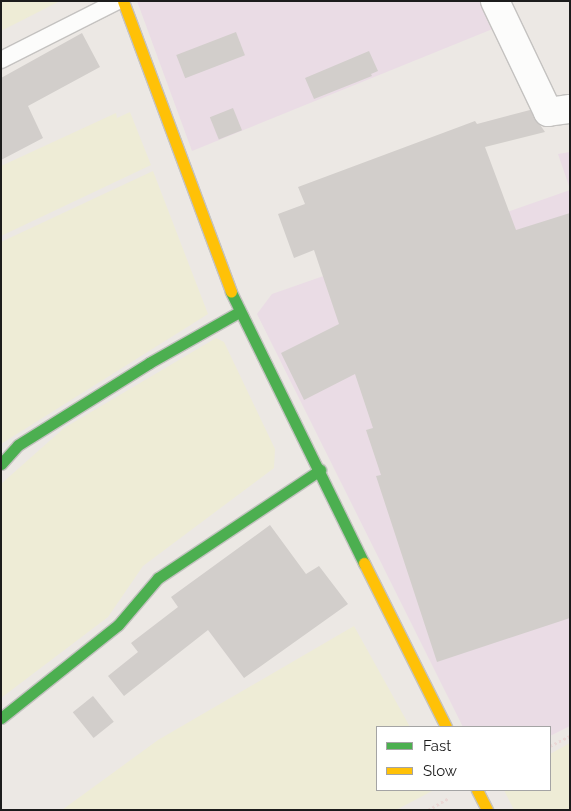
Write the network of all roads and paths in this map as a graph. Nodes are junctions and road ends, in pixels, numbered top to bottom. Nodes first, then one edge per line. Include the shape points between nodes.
1 (118, 1) edge
2 (123, 1) edge
3 (495, 1) edge
4 (1, 60) edge
5 (570, 109) edge
6 (238, 312) junction
7 (1, 464) edge
8 (320, 470) junction
9 (1, 718) edge
10 (446, 726) edge
11 (570, 736) edge
12 (551, 746) edge
13 (478, 791) edge
14 (458, 794) dead end
15 (428, 810) edge
16 (487, 810) edge

1 - 4 lane
2 - 6 street
3 - 5 street via 548,112
6 - 7 street via 18,445
6 - 8 street
8 - 9 street via 158,578 118,624
8 - 10 street
11 - 12 path
13 - 16 street
14 - 15 path

